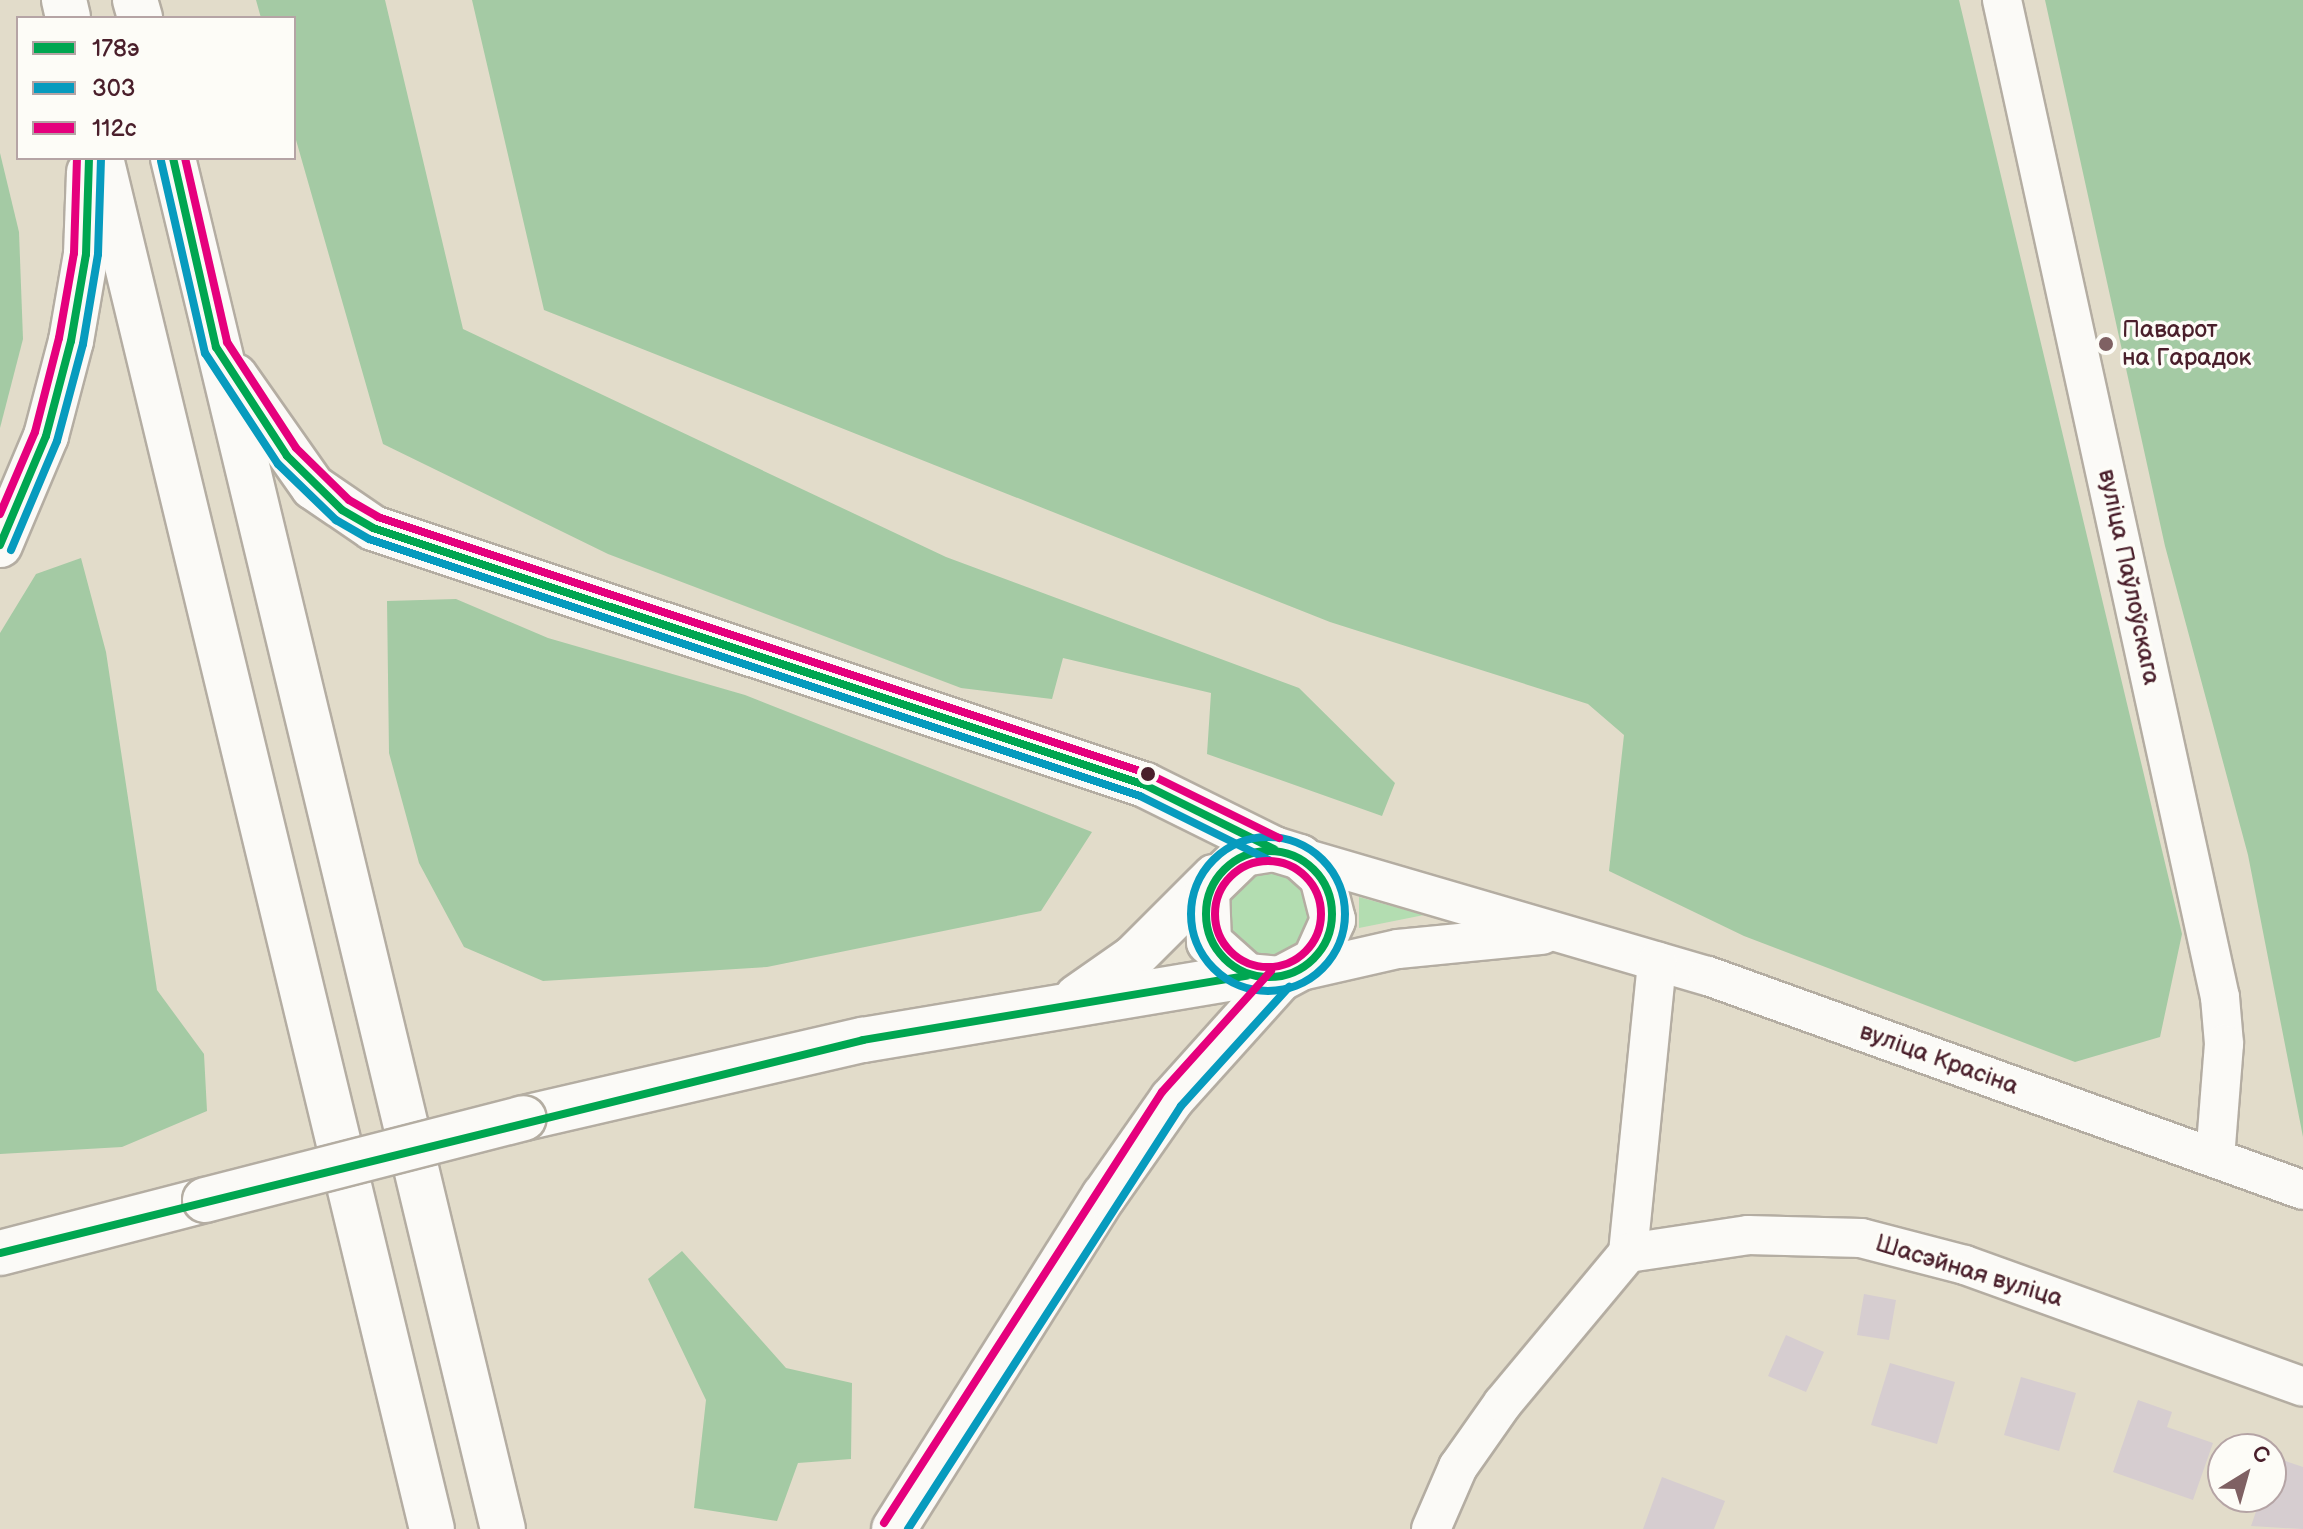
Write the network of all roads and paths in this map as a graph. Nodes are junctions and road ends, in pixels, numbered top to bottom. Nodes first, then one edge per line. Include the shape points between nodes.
1 (2002, 0) edge
2 (89, 160) edge
3 (101, 160) edge
4 (173, 160) edge
5 (216, 347) junction
6 (0, 545) edge
7 (1287, 853) junction
8 (1217, 874) junction
9 (1574, 933) junction
10 (1657, 961) junction
11 (1276, 976) junction
12 (1068, 1003) junction
13 (2215, 1158) junction
14 (2303, 1190) edge
15 (0, 1253) edge
16 (1628, 1253) junction
17 (2303, 1387) edge
18 (432, 1529) edge
19 (503, 1529) edge
20 (894, 1529) edge
21 (1431, 1529) edge

1 - 13 street, вуліца Паўлоўскага via 2220,997 2224,1044
2 - 6 main road via 86,254 71,341 46,436
3 - 18 main road
4 - 5 main road
5 - 7 main road via 313,487 373,528 1145,785
5 - 19 main road
7 - 8 main road via 1244,854
7 - 9 street, вуліца Красіна
7 - 11 main road via 1322,877 1333,920 1327,943
8 - 11 main road via 1203,917 1209,942
8 - 12 main road via 1133,958
9 - 10 street, вуліца Красіна
9 - 11 street, вуліца Красіна via 1398,949
10 - 13 street, вуліца Красіна
10 - 16 street
11 - 12 main road
11 - 20 main road via 1172,1099 1112,1184
12 - 15 main road, bridge via 863,1040 524,1118
13 - 14 street, вуліца Красіна
16 - 17 street, Шасэйная вуліца via 1748,1235 1861,1238 1965,1265
16 - 21 street via 1503,1403 1458,1467

